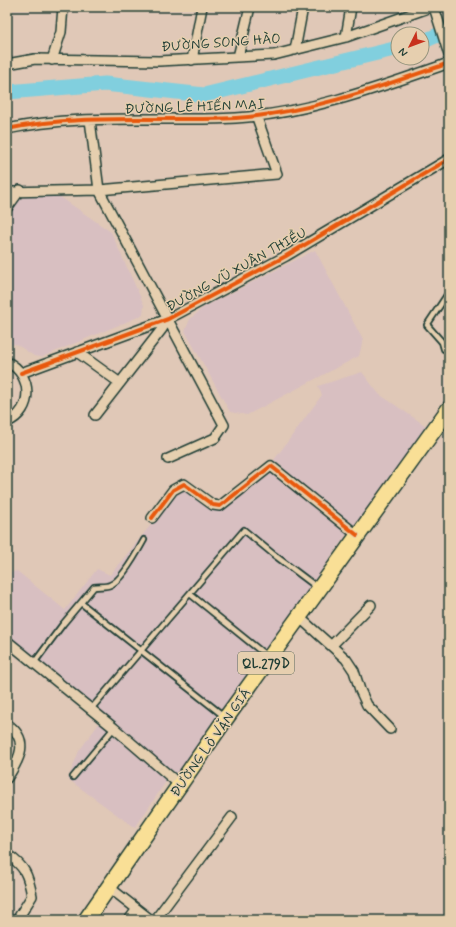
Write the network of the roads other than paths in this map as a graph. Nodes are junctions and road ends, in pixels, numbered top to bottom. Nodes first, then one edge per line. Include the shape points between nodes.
1 (62, 7) edge
2 (202, 7) edge
3 (250, 7) edge
4 (303, 7) edge
5 (351, 7) edge
6 (433, 9) edge
7 (346, 37) junction
8 (295, 50) junction
9 (448, 54) edge
10 (238, 58) junction
11 (52, 60) junction
12 (192, 60) junction
13 (7, 64) edge
14 (449, 64) edge
15 (256, 115) junction
16 (90, 120) junction
17 (7, 129) edge
18 (449, 159) edge
19 (20, 190) junction
20 (99, 190) junction
21 (7, 192) edge
22 (7, 208) edge
23 (449, 292) edge
24 (168, 319) junction
25 (444, 349) dead end
26 (77, 352) junction
27 (7, 362) edge
28 (21, 372) junction
29 (120, 383) junction
30 (449, 409) edge
31 (95, 415) dead end
32 (7, 422) edge
33 (168, 459) dead end
34 (152, 518) dead end
35 (357, 536) junction
36 (144, 540) dead end
37 (319, 589) junction
38 (190, 594) junction
39 (81, 603) junction
40 (371, 605) dead end
41 (298, 617) junction
42 (7, 641) edge
43 (332, 645) junction
44 (141, 652) junction
45 (269, 658) junction
46 (34, 663) junction
47 (91, 709) junction
48 (226, 718) junction
49 (7, 724) edge
50 (114, 728) junction
51 (390, 729) dead end
52 (73, 777) dead end
53 (7, 778) edge
54 (180, 785) junction
55 (232, 817) dead end
56 (7, 854) edge
57 (110, 888) junction
58 (137, 909) junction
59 (17, 920) edge
60 (86, 920) edge
61 (129, 920) edge
62 (151, 920) edge
63 (156, 920) edge

1 - 11 street via 61,32
2 - 12 street
3 - 10 street
4 - 8 street
5 - 7 street
6 - 7 street, ĐƯỜNG SONG HÀO
6 - 9 street
7 - 8 street, ĐƯỜNG SONG HÀO
8 - 10 street, ĐƯỜNG SONG HÀO via 274,55
10 - 12 street, ĐƯỜNG SONG HÀO
11 - 12 street, ĐƯỜNG SONG HÀO
11 - 13 street, ĐƯỜNG SONG HÀO via 35,59
14 - 15 street, ĐƯỜNG LÊ HIẾN MAI via 345,98
15 - 16 street, ĐƯỜNG LÊ HIẾN MAI via 236,118
15 - 20 street via 277,174
16 - 17 street, ĐƯỜNG LÊ HIẾN MAI
16 - 20 street
18 - 24 street, ĐƯỜNG VŨ XUÂN THIỀU via 286,256
19 - 20 street
19 - 21 street
19 - 22 street
20 - 24 street
23 - 25 lane via 427,325 442,342
24 - 26 street, ĐƯỜNG VŨ XUÂN THIỀU
24 - 29 street
24 - 33 street via 224,425 215,438
26 - 28 street, ĐƯỜNG VŨ XUÂN THIỀU
26 - 29 street
27 - 28 street
28 - 32 street via 28,393 26,403 21,413
29 - 31 street
30 - 35 highway, ĐƯỜNG LÒ VĂN GIÁ / QL.279D
34 - 35 street via 173,490 184,484 213,505 220,506 271,466
35 - 37 highway, ĐƯỜNG LÒ VĂN GIÁ / QL.279D
36 - 39 lane via 134,560 123,574 110,585 94,587
37 - 38 lane via 244,530
37 - 41 highway, ĐƯỜNG LÒ VĂN GIÁ / QL.279D
38 - 44 lane
38 - 45 lane
39 - 44 lane
39 - 46 lane
40 - 43 street
41 - 43 street
41 - 45 highway, ĐƯỜNG LÒ VĂN GIÁ / QL.279D
42 - 46 street
43 - 51 street via 350,665 367,705
44 - 47 lane
44 - 48 lane
45 - 48 highway, ĐƯỜNG LÒ VĂN GIÁ / QL.279D
46 - 47 street
47 - 50 street
48 - 54 highway, ĐƯỜNG LÒ VĂN GIÁ / QL.279D
49 - 53 street via 13,728 22,742 19,761
50 - 52 lane
50 - 54 street
54 - 57 highway, ĐƯỜNG LÒ VĂN GIÁ / QL.279D
55 - 63 street
56 - 59 street via 22,865 29,878 32,896
57 - 58 street
57 - 60 highway, ĐƯỜNG LÒ VĂN GIÁ / QL.279D
58 - 61 street
58 - 62 street

